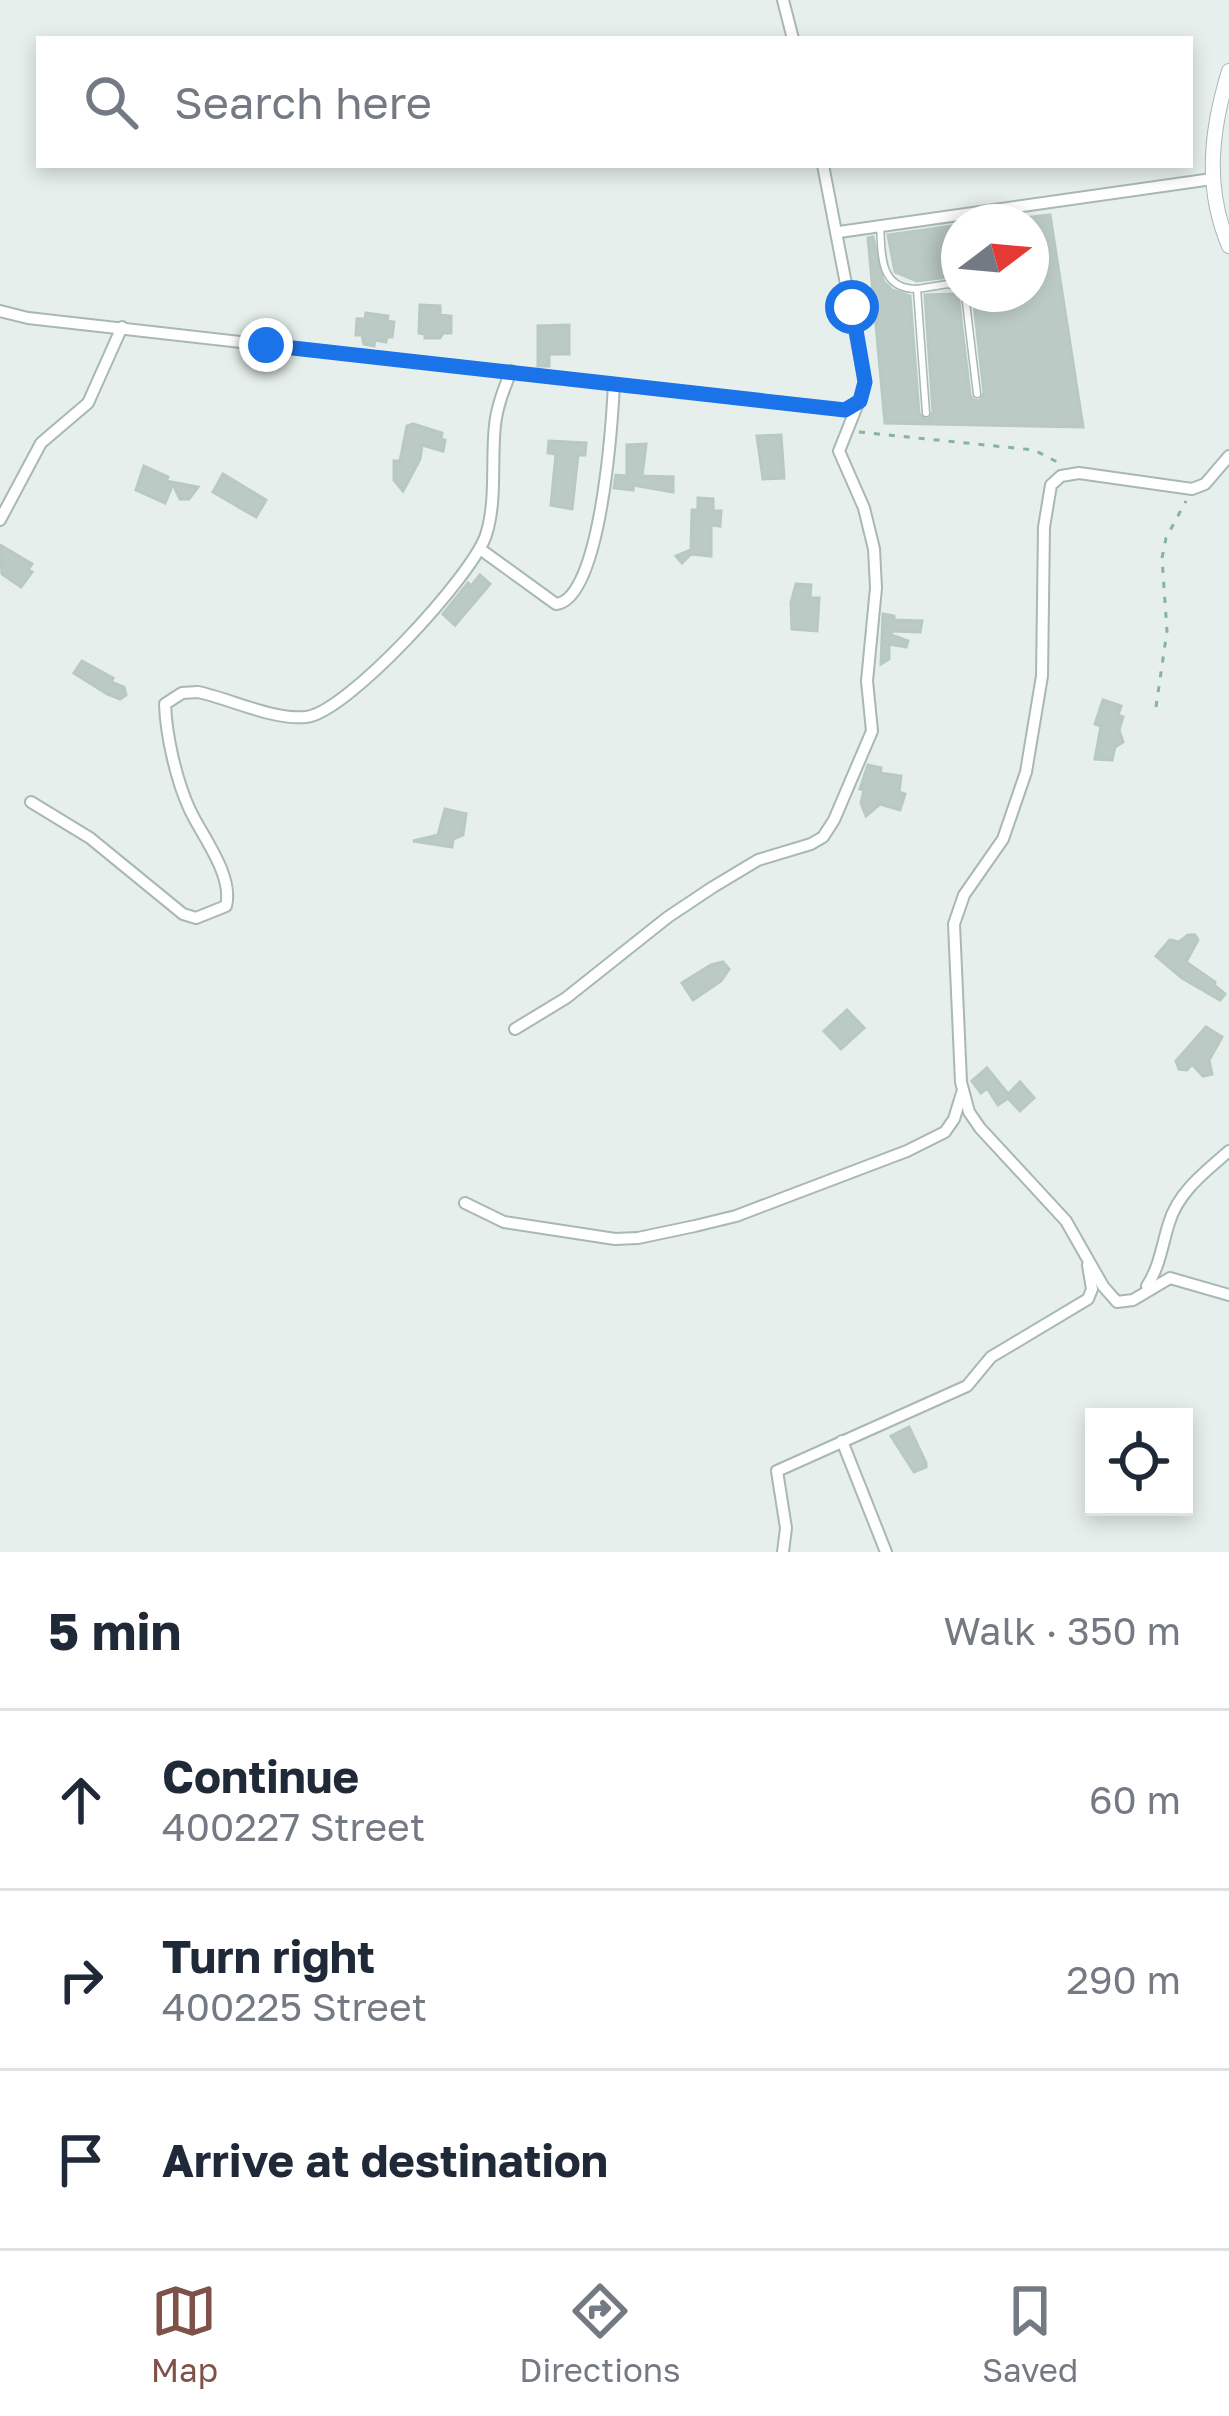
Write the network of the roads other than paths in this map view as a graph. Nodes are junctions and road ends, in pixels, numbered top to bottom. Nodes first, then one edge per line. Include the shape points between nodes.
1 (783, 0) edge
2 (792, 36) edge
3 (1229, 71) edge
4 (824, 168) edge
5 (1212, 179) junction
6 (880, 226) junction
7 (839, 232) junction
8 (1229, 246) edge
9 (941, 285) edge
10 (917, 290) junction
11 (0, 311) edge
12 (970, 312) edge
13 (122, 327) junction
14 (511, 371) junction
15 (614, 384) junction
16 (977, 394) dead end
17 (860, 401) junction
18 (926, 413) dead end
19 (1229, 456) edge
20 (0, 520) edge
21 (480, 549) junction
22 (31, 802) dead end
23 (515, 1028) dead end
24 (962, 1091) junction
25 (1229, 1151) edge
26 (465, 1202) dead end
27 (1084, 1251) junction
28 (1142, 1294) junction
29 (1229, 1295) edge
30 (842, 1441) junction
31 (784, 1552) edge
32 (886, 1552) edge

1 - 2 street
3 - 5 street
4 - 7 street
5 - 6 street
5 - 8 street
6 - 7 street
6 - 10 lane via 890,281
7 - 17 street via 865,382
9 - 10 lane
10 - 18 lane
11 - 13 street
12 - 16 lane
13 - 14 street
13 - 20 street via 88,403 41,443
14 - 15 street
14 - 21 street via 495,420 492,505
15 - 17 street via 845,410
15 - 21 street via 608,472 590,560 573,597 549,601
17 - 23 street via 840,442 874,549 872,718 834,820 812,844 758,860 713,887
19 - 24 street via 1192,489 1079,473 1057,478 1046,498 1045,645 1026,772 1003,839 954,924
21 - 22 street via 405,640 331,708 292,716 198,692 165,704 183,791 228,895 222,909 183,914 90,838
24 - 26 street via 945,1132 879,1165 694,1226 615,1239 504,1222
24 - 27 street via 980,1128
25 - 28 street via 1174,1210
27 - 28 street via 1112,1299
27 - 30 street via 1092,1289 1083,1304 991,1357 968,1386
28 - 29 street via 1178,1278
30 - 31 street via 777,1471
30 - 32 street

